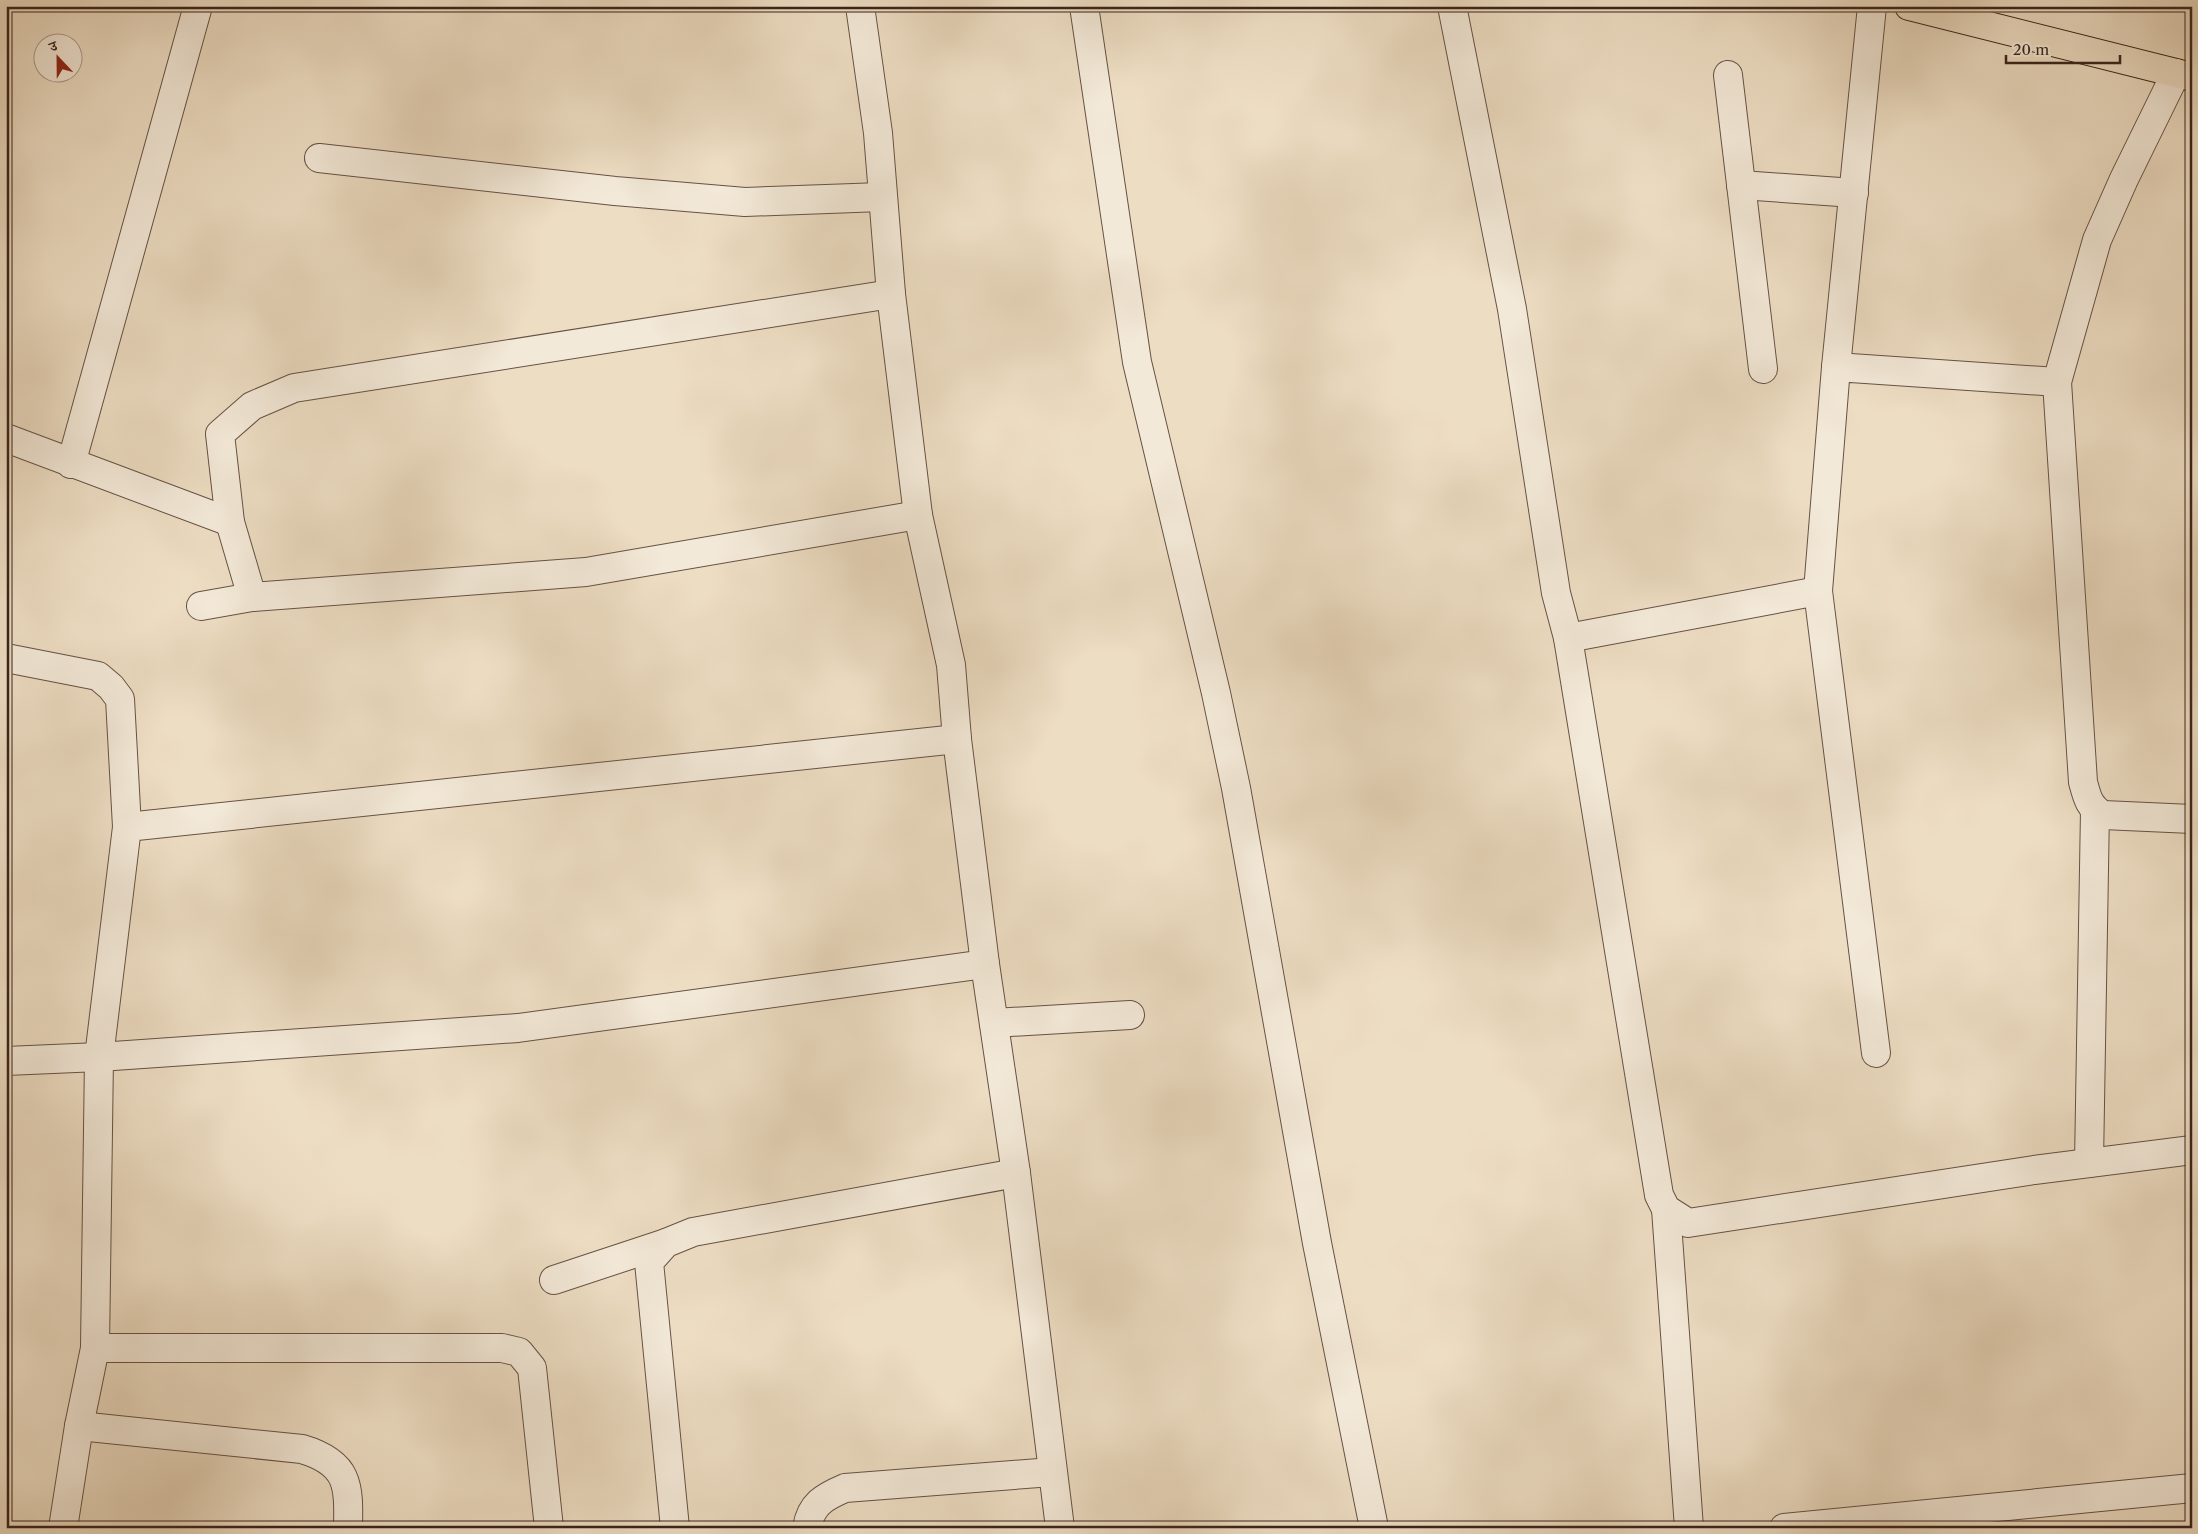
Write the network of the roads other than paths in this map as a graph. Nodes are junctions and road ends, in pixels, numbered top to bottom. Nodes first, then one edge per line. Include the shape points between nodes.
1 (198, 6) edge
2 (860, 6) edge
3 (1084, 6) edge
4 (1452, 6) edge
5 (1872, 6) edge
6 (1909, 6) edge
7 (2184, 75) edge
8 (1728, 76) dead end
9 (319, 158) dead end
10 (1741, 185) junction
11 (1854, 193) junction
12 (882, 197) junction
13 (891, 294) junction
14 (1836, 367) junction
15 (1763, 368) dead end
16 (2057, 382) junction
17 (6, 438) edge
18 (71, 464) junction
19 (918, 515) junction
20 (230, 522) junction
21 (1818, 590) junction
22 (252, 597) junction
23 (201, 606) dead end
24 (1568, 638) junction
25 (6, 658) edge
26 (957, 739) junction
27 (2094, 810) junction
28 (2192, 819) edge
29 (127, 827) junction
30 (986, 964) junction
31 (1130, 1014) dead end
32 (994, 1023) junction
33 (1876, 1053) dead end
34 (100, 1057) junction
35 (6, 1061) edge
36 (2192, 1150) edge
37 (2089, 1163) junction
38 (1016, 1174) junction
39 (1666, 1209) junction
40 (666, 1243) junction
41 (554, 1280) dead end
42 (96, 1348) junction
43 (78, 1426) junction
44 (1052, 1472) junction
45 (2192, 1488) edge
46 (63, 1528) edge
47 (348, 1528) edge
48 (549, 1528) edge
49 (675, 1528) edge
50 (807, 1528) edge
51 (1060, 1528) edge
52 (1374, 1528) edge
53 (1689, 1528) edge
54 (1784, 1528) edge

1 - 18 street
2 - 12 street via 878,133
3 - 52 street via 1137,362 1236,788 1316,1243
4 - 24 street via 1512,309 1556,594
5 - 11 street
6 - 7 main road
7 - 16 street via 2124,178 2097,240
8 - 10 street
9 - 12 street via 744,202
10 - 11 street
10 - 15 street
11 - 14 street
12 - 13 street
13 - 19 street
13 - 20 street via 294,388 252,406 220,434
14 - 16 street
14 - 21 street
16 - 27 street via 2083,782 2088,803
17 - 18 street
18 - 20 street
19 - 22 street via 586,572
19 - 26 street via 951,665
20 - 22 street
21 - 24 street
21 - 33 street
22 - 23 street
24 - 39 street via 1659,1195
25 - 29 street via 98,676 116,693 120,699
26 - 29 street
26 - 30 street
27 - 28 street via 2103,815
27 - 37 street
29 - 34 street
30 - 32 street
30 - 34 street via 518,1028
31 - 32 street
32 - 38 street
34 - 35 street
34 - 42 street
36 - 37 street
37 - 39 street via 1688,1223
38 - 40 street via 693,1232
38 - 44 street
39 - 53 street
40 - 41 street
40 - 49 street via 648,1262
42 - 43 street
42 - 48 street via 502,1348 519,1352 532,1368
43 - 46 street
43 - 47 street via 302,1449 319,1454 334,1465 349,1492
44 - 50 street via 845,1488 814,1506
44 - 51 street
45 - 54 street

